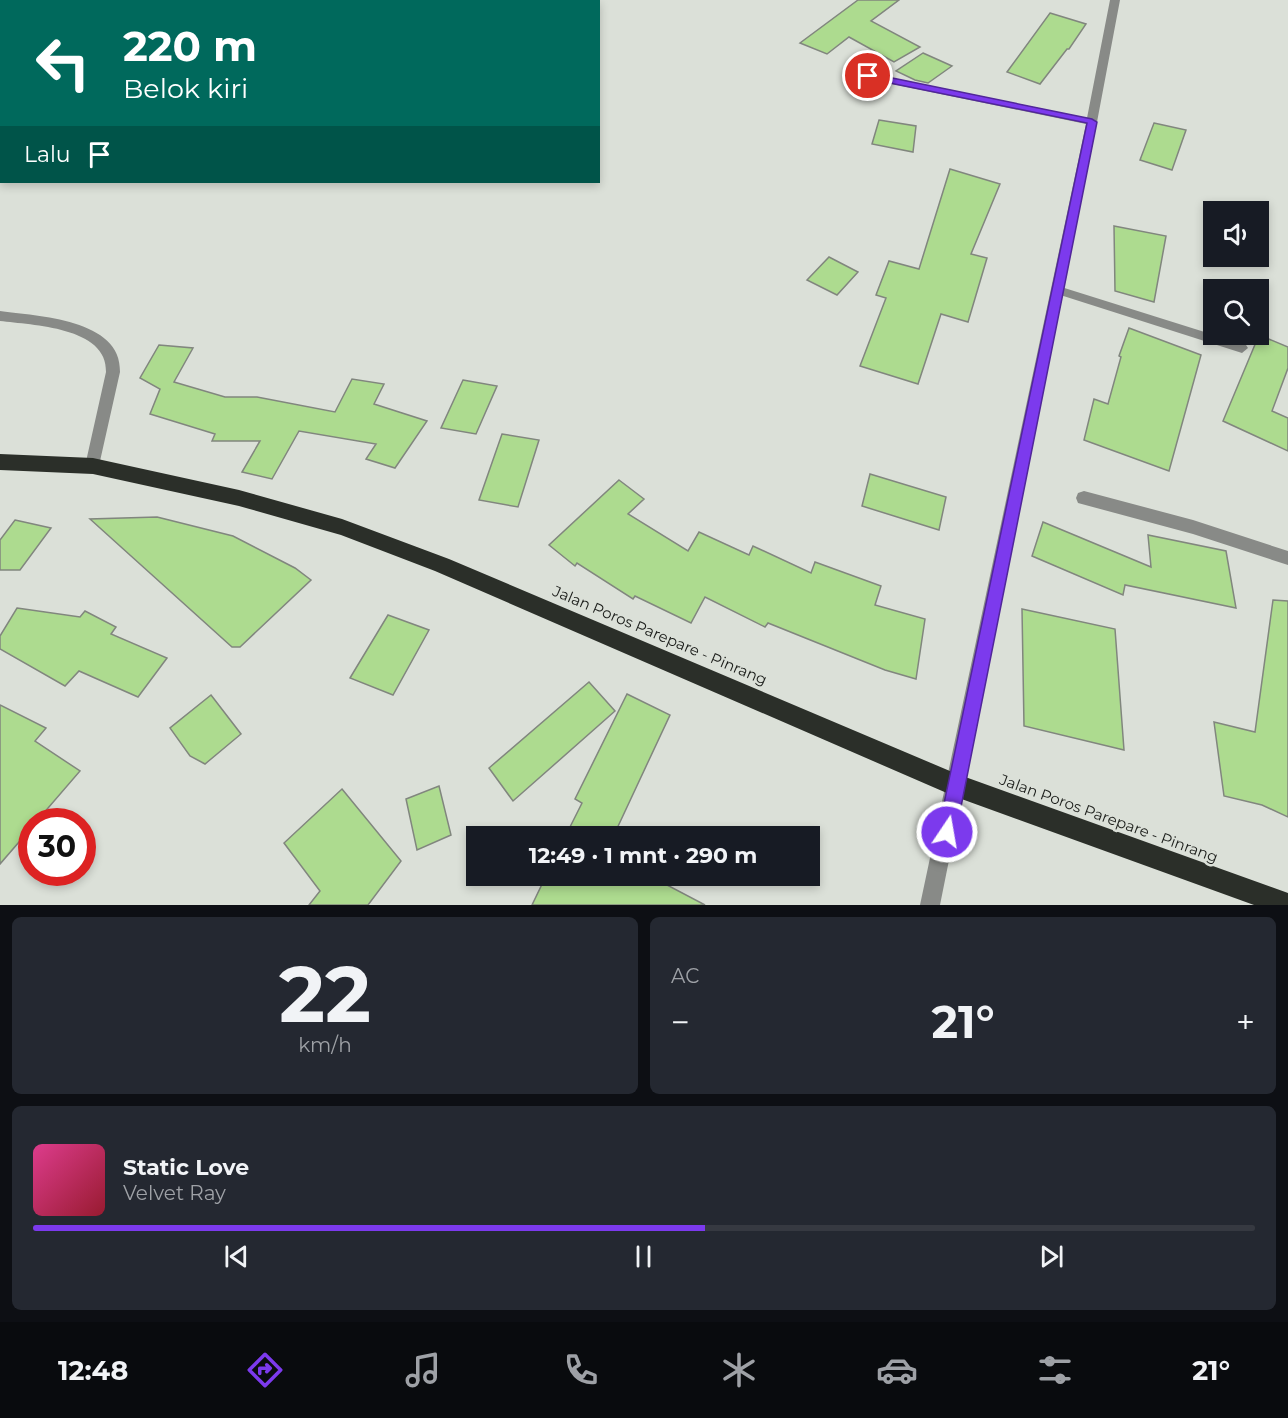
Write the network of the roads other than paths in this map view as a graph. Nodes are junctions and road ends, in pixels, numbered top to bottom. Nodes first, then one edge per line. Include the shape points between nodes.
1 (1115, 0) edge
2 (868, 76) dead end
3 (1092, 122) junction
4 (1058, 290) junction
5 (0, 316) edge
6 (1242, 348) dead end
7 (0, 462) edge
8 (93, 466) junction
9 (1084, 498) dead end
10 (1288, 558) edge
11 (957, 785) junction
12 (930, 905) edge
13 (1288, 905) edge

1 - 3 street
2 - 3 street
3 - 4 street
4 - 6 lane
4 - 11 street
5 - 8 street via 76,329 104,344 112,358 113,372
7 - 8 highway, Jalan Poros Parepare - Pinrang
8 - 11 highway, Jalan Poros Parepare - Pinrang via 239,498 342,527 442,565
9 - 10 street
11 - 12 street
11 - 13 highway, Jalan Poros Parepare - Pinrang

